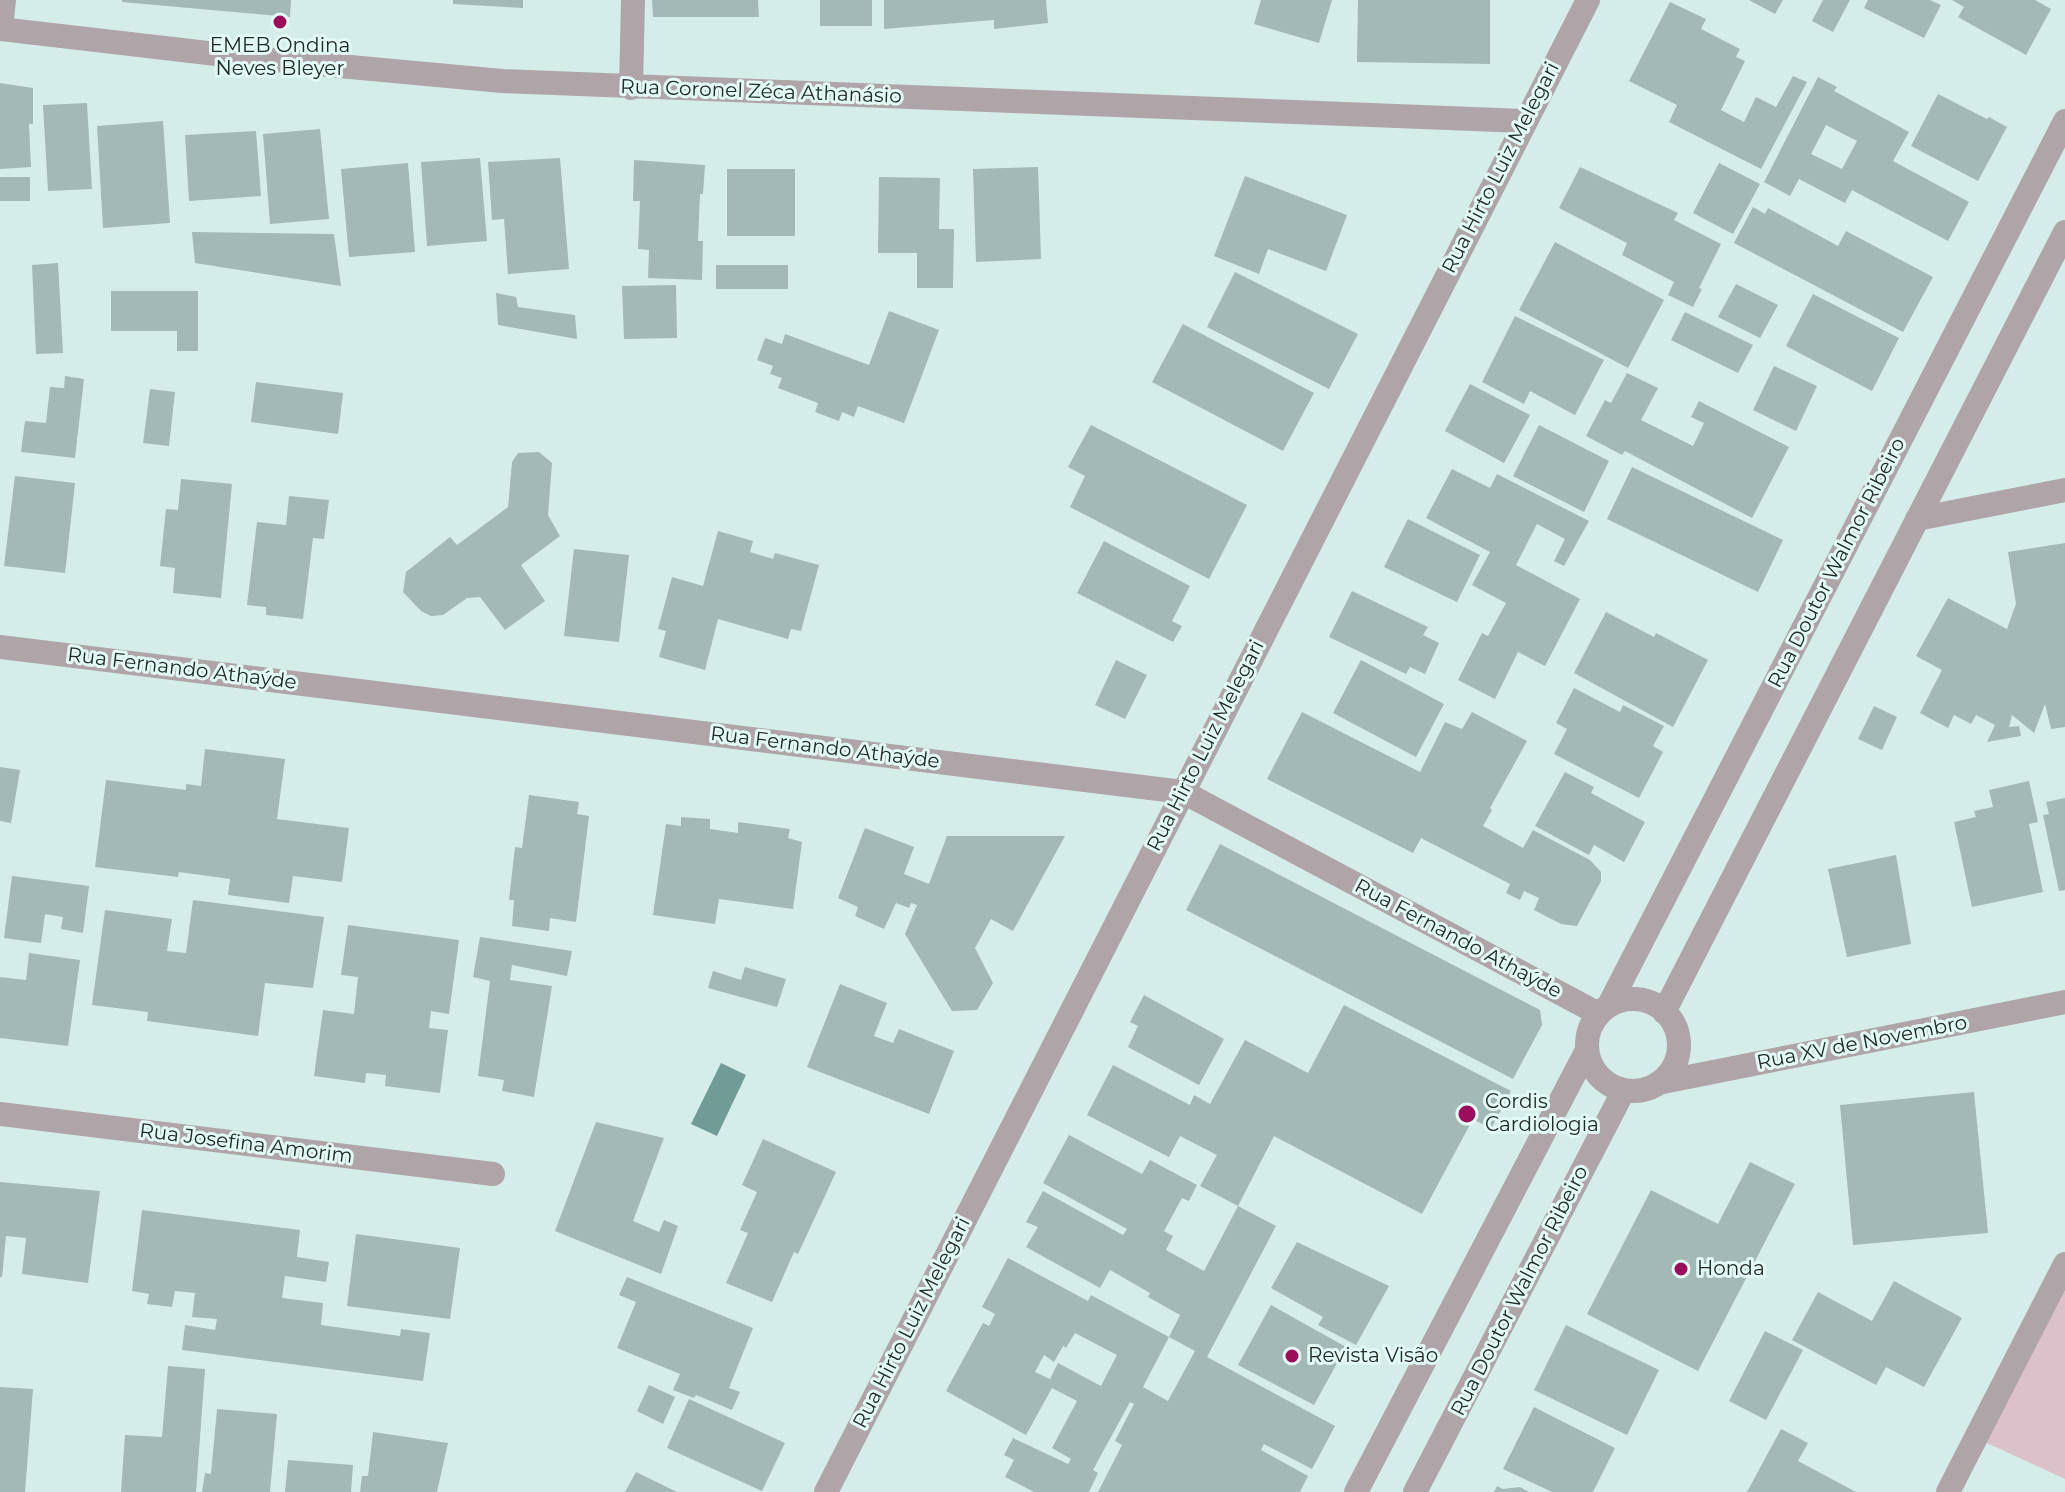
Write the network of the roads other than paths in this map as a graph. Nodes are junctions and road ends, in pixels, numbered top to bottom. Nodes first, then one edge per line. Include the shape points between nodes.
1 (4, 0) edge
2 (633, 0) edge
3 (1588, 0) edge
4 (0, 29) edge
5 (631, 88) junction
6 (1524, 121) junction
7 (2065, 121) edge
8 (2065, 232) edge
9 (2065, 490) edge
10 (1917, 519) junction
11 (0, 647) edge
12 (1183, 792) junction
13 (2065, 1002) edge
14 (1604, 1010) junction
15 (1664, 1012) junction
16 (1587, 1050) junction
17 (1658, 1083) junction
18 (1624, 1090) junction
19 (0, 1114) edge
20 (493, 1174) dead end
21 (2065, 1264) edge
22 (826, 1492) edge
23 (1356, 1492) edge
24 (1415, 1492) edge
25 (1948, 1492) edge

1 - 4 street
2 - 5 street
3 - 6 street, Rua Hirto Luiz Melegari
4 - 5 street, Rua Coronel Zéca Athanásio via 378,70
5 - 6 street, Rua Coronel Zéca Athanásio
6 - 12 street, Rua Hirto Luiz Melegari
7 - 14 street, Rua Doutor Walmor Ribeiro
8 - 10 street
9 - 10 street
10 - 15 street
11 - 12 street, Rua Fernando Athaýde
12 - 14 street, Rua Fernando Athaýde
12 - 22 street, Rua Hirto Luiz Melegari
13 - 17 street, Rua XV de Novembro
14 - 15 street via 1637,999
14 - 16 street via 1591,1025
15 - 17 street via 1673,1022 1679,1049 1676,1062
16 - 18 street via 1599,1076
16 - 23 street
17 - 18 street
18 - 24 street, Rua Doutor Walmor Ribeiro
19 - 20 street, Rua Josefina Amorim
21 - 25 street

